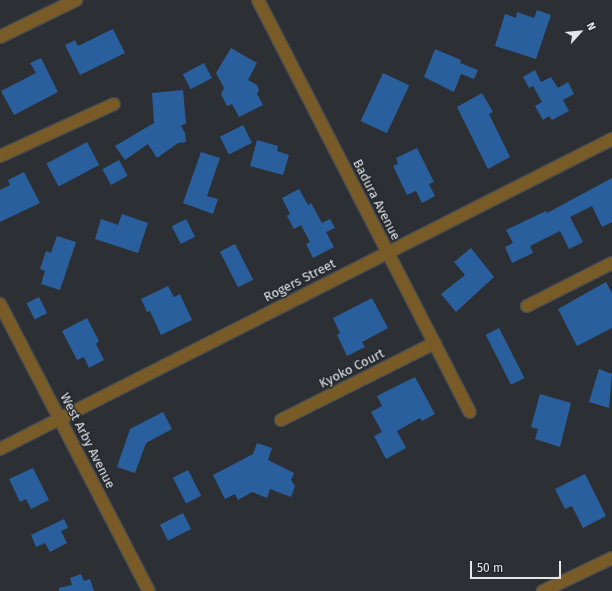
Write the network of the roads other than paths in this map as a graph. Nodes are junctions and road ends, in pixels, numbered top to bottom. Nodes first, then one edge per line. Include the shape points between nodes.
1 (76, 0) edge
2 (258, 0) edge
3 (0, 37) edge
4 (114, 104) dead end
5 (612, 139) edge
6 (0, 156) edge
7 (388, 252) junction
8 (612, 263) edge
9 (0, 304) edge
10 (527, 306) dead end
11 (435, 342) junction
12 (470, 412) dead end
13 (60, 420) junction
14 (281, 420) dead end
15 (0, 449) edge
16 (612, 558) edge
17 (562, 587) edge
18 (149, 591) edge
19 (543, 591) edge

1 - 3 street
2 - 7 street, Badura Avenue
4 - 6 street
5 - 7 street, Rogers Street
7 - 11 street, Badura Avenue
7 - 13 street, Rogers Street via 150,371
8 - 10 street
9 - 13 street, West Arby Avenue
11 - 12 street, Badura Avenue
11 - 14 street, Kyoko Court
13 - 15 street, Rogers Street
13 - 18 street, West Arby Avenue
16 - 17 street
17 - 19 street

